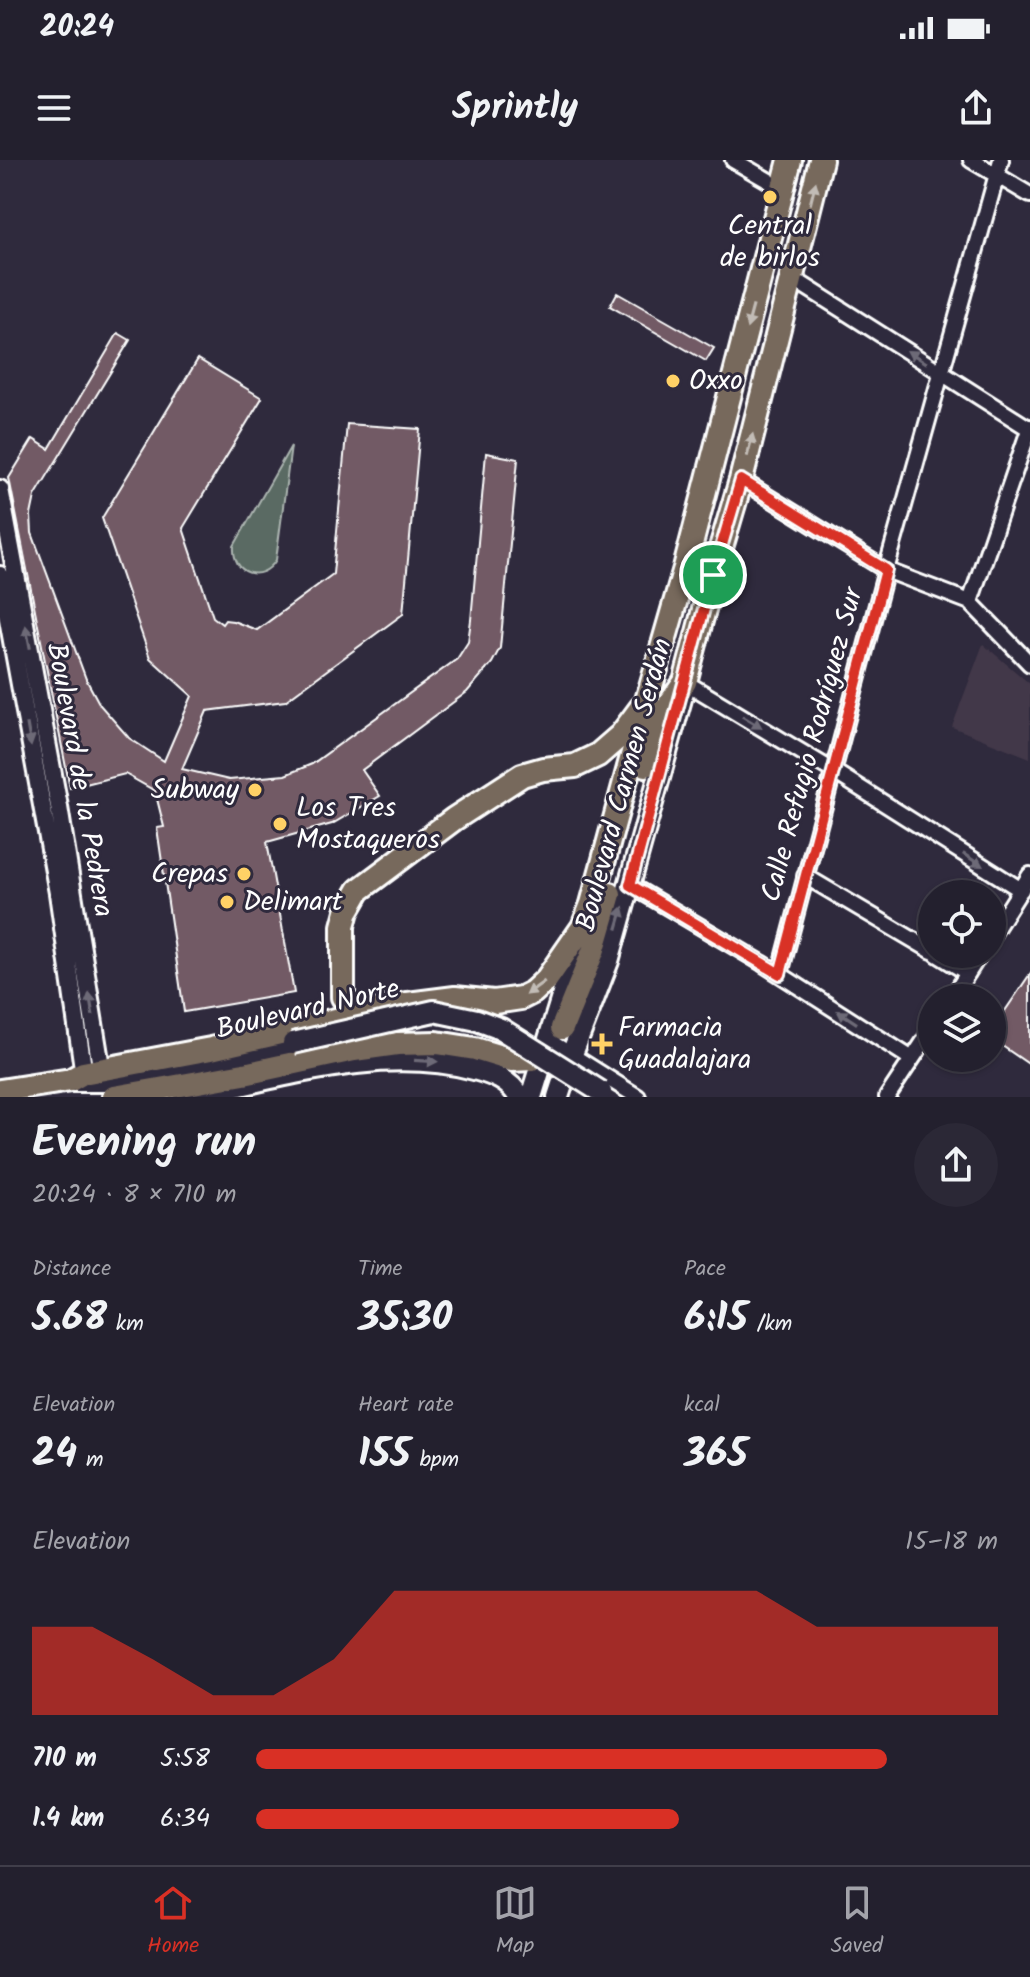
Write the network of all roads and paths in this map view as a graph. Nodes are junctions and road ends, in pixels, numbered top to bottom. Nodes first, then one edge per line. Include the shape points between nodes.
1 (733, 160) edge
2 (790, 160) edge
3 (821, 160) edge
4 (971, 160) edge
5 (1001, 160) edge
6 (997, 175) junction
7 (783, 189) junction
8 (1030, 195) edge
9 (792, 278) junction
10 (942, 372) junction
11 (1030, 428) edge
12 (741, 480) junction
13 (0, 489) edge
14 (685, 568) junction
15 (886, 570) junction
16 (0, 575) edge
17 (713, 575) junction
18 (970, 602) junction
19 (1030, 664) edge
20 (685, 682) junction
21 (648, 697) junction
22 (833, 771) junction
23 (1030, 875) edge
24 (805, 876) junction
25 (630, 885) junction
26 (1021, 890) junction
27 (1006, 913) edge
28 (583, 927) junction
29 (918, 943) edge
30 (960, 968) edge
31 (971, 968) edge
32 (968, 973) junction
33 (780, 974) junction
34 (961, 984) edge
35 (343, 997) dead end
36 (556, 1035) junction
37 (918, 1050) edge
38 (572, 1054) junction
39 (912, 1059) junction
40 (93, 1080) edge
41 (527, 1082) edge
42 (0, 1091) edge
43 (605, 1095) edge
44 (184, 1097) edge
45 (558, 1097) edge
46 (638, 1097) edge
47 (887, 1097) edge

1 - 7 street
2 - 7 main road, Boulevard Carmen Serdán
9 -> 3 main road, Boulevard Carmen Serdán
4 - 6 street
5 - 6 street, Calle Refugio Rodríguez Sur
6 - 8 street
6 - 10 street, Calle Refugio Rodríguez Sur
7 -> 14 main road, Boulevard Carmen Serdán
10 -> 9 street
12 -> 9 main road, Boulevard Carmen Serdán
10 - 11 street
10 - 15 street, Calle Refugio Rodríguez Sur
11 - 18 street
12 - 15 street
12 - 17 main road, Boulevard Carmen Serdán
40 -> 13 street, Boulevard de la Pedrera via 58,801
14 - 17 main road
14 - 21 main road, Boulevard Carmen Serdán
15 - 18 street
15 - 22 street, Calle Refugio Rodríguez Sur
16 -> 40 street, Boulevard de la Pedrera
17 - 20 main road, Boulevard Carmen Serdán
18 - 19 street
20 -> 22 street
20 - 25 main road, Boulevard Carmen Serdán
20 - 36 main road via 653,739 594,949
21 - 28 main road, Boulevard Carmen Serdán
21 - 35 main road via 621,735 598,755 575,766 522,775 359,890 343,926
22 - 24 street, Calle Refugio Rodríguez Sur
22 -> 26 street
23 - 26 street
24 - 29 street
24 - 33 street, Calle Refugio Rodríguez Sur
25 - 33 street
38 -> 25 main road, Boulevard Carmen Serdán
26 - 27 street
28 - 36 main road, Boulevard Carmen Serdán
28 -> 40 main road via 547,979 521,998 400,1005
30 - 32 street
31 - 32 street
32 - 34 street
39 -> 33 street
36 - 38 street
36 - 41 main road, Boulevard Carmen Serdán
37 - 39 street
38 - 45 main road, Boulevard Carmen Serdán
38 - 46 street
39 - 47 street
40 - 41 main road, Boulevard Norte via 244,1074 388,1040 461,1046 518,1061
40 - 42 main road, Boulevard Norte
40 - 43 main road, Boulevard Norte, bridge via 211,1063 434,1011 501,1029
44 -> 41 main road via 327,1067 394,1060 457,1064 514,1087

